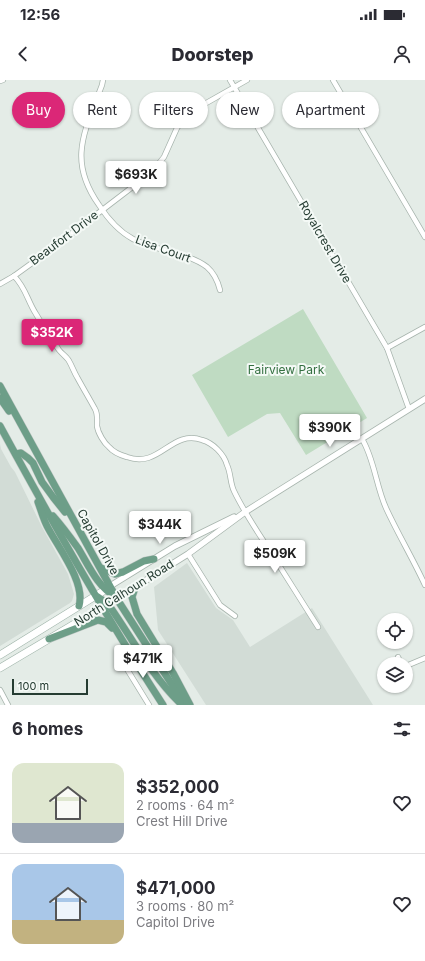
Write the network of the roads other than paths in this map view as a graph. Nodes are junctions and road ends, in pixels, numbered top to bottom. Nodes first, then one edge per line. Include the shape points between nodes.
1 (0, 80) edge
2 (3, 80) edge
3 (103, 80) edge
4 (230, 80) edge
5 (247, 80) edge
6 (332, 80) edge
7 (235, 88) junction
8 (102, 210) junction
9 (425, 237) edge
10 (14, 276) junction
11 (0, 284) edge
12 (220, 290) dead end
13 (425, 327) edge
14 (387, 348) junction
15 (0, 386) edge
16 (0, 398) edge
17 (425, 399) edge
18 (409, 409) junction
19 (0, 426) edge
20 (27, 435) junction
21 (362, 438) junction
22 (16, 454) junction
23 (29, 480) junction
24 (39, 497) junction
25 (245, 512) junction
26 (75, 523) junction
27 (188, 554) junction
28 (154, 559) junction
29 (100, 567) junction
30 (425, 585) edge
31 (108, 588) junction
32 (135, 588) junction
33 (95, 595) junction
34 (118, 598) junction
35 (79, 606) junction
36 (105, 606) junction
37 (236, 616) dead end
38 (318, 627) dead end
39 (117, 632) junction
40 (48, 639) junction
41 (0, 655) edge
42 (425, 658) edge
43 (122, 662) dead end
44 (413, 663) edge
45 (0, 668) edge
46 (0, 690) edge
47 (8, 705) edge
48 (149, 705) edge
49 (163, 705) edge
50 (183, 705) edge
51 (190, 705) edge

1 - 2 street
3 - 8 street, Lisa Court via 84,132 81,150 82,170 90,192
4 - 7 street, Royalcrest Drive
5 - 7 street, Beaufort Drive
6 - 9 street
7 - 8 street, Beaufort Drive via 183,119 158,165
7 - 14 street, Royalcrest Drive
8 - 10 street, Beaufort Drive
8 - 12 street, Lisa Court via 109,221 133,239 188,257 207,267 217,280
10 - 11 street, Beaufort Drive
10 - 25 street via 21,282 35,313 60,352 69,360 96,411 97,427 108,447 130,459 141,460 158,455 172,443 188,438 203,440 214,447 227,464 232,486
13 - 14 street
14 - 18 street, Royalcrest Drive
15 - 20 main road, Capitol Drive
16 - 20 main road
17 - 18 street, North Calhoun Road
18 - 21 street, North Calhoun Road
19 - 22 main road
20 - 26 main road, Capitol Drive
21 - 25 street, North Calhoun Road
21 - 30 street via 386,508
22 - 23 main road
22 - 26 main road via 20,453 28,458 53,497
23 - 24 main road
23 - 35 main road via 47,525 75,578 80,594
24 - 31 main road via 78,548 90,569
24 - 33 main road
25 - 27 street, North Calhoun Road
25 - 28 street, North Calhoun Road via 190,538
25 - 38 street
26 - 29 main road, Capitol Drive
27 - 32 street, North Calhoun Road
27 - 37 street via 220,605
28 - 29 main road via 115,574
28 - 31 street, North Calhoun Road
29 - 31 main road, Capitol Drive
31 - 33 main road, North Calhoun Road
31 - 34 main road
32 - 34 street, North Calhoun Road
32 - 51 main road via 132,597 137,614
33 - 35 main road, North Calhoun Road
33 - 36 main road
34 - 36 street, North Calhoun Road
34 - 50 main road
35 - 41 main road, North Calhoun Road
36 - 39 main road
36 - 40 main road, North Calhoun Road
36 - 50 main road via 167,691
39 - 40 main road via 106,622 98,620
39 - 49 main road
40 - 45 main road, North Calhoun Road
42 - 44 street
43 - 48 street
46 - 47 street

